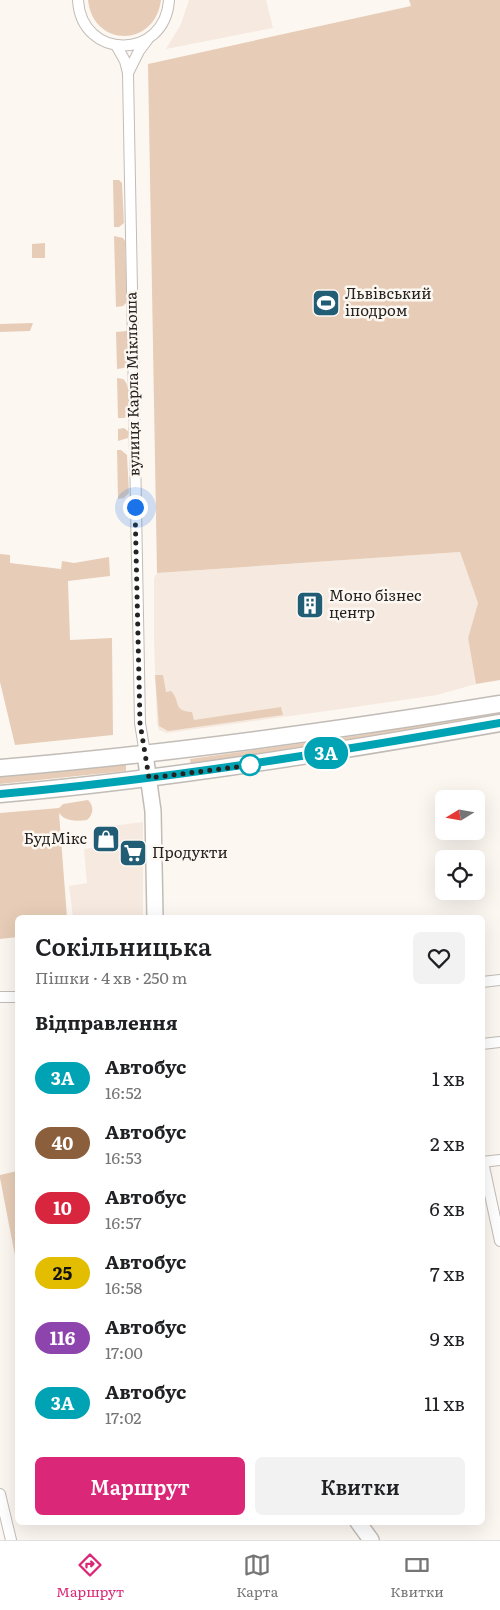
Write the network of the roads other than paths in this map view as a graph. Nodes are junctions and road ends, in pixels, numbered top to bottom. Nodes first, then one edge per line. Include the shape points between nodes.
1 (78, 0) edge
2 (170, 3) edge
3 (148, 39) junction
4 (116, 45) junction
5 (128, 73) junction
6 (500, 704) edge
7 (500, 723) edge
8 (145, 754) junction
9 (0, 768) edge
10 (149, 778) junction
11 (0, 794) edge
12 (155, 915) edge
13 (500, 980) edge
14 (485, 982) edge
15 (0, 997) edge
16 (15, 997) edge
17 (500, 1042) edge
18 (485, 1044) edge
19 (500, 1160) edge
20 (485, 1162) edge
21 (485, 1171) edge
22 (500, 1241) edge
23 (0, 1494) edge
24 (360, 1525) edge
25 (11, 1540) edge
26 (371, 1540) edge

1 - 4 street via 79,11 88,28 102,40
2 - 3 street, вулиця Карла Мікльоша via 162,26
3 - 4 street
3 - 5 street, вулиця Карла Мікльоша
4 - 5 street, вулиця Карла Мікльоша
5 - 8 street, вулиця Карла Мікльоша via 139,684
6 - 8 main road via 351,728
7 - 10 main road via 261,763
8 - 9 main road
8 - 10 street
10 - 11 main road
10 - 12 street via 153,811
13 - 14 street
15 - 16 street
17 - 18 street
19 - 20 street
21 - 22 street
23 - 25 street
24 - 26 street

